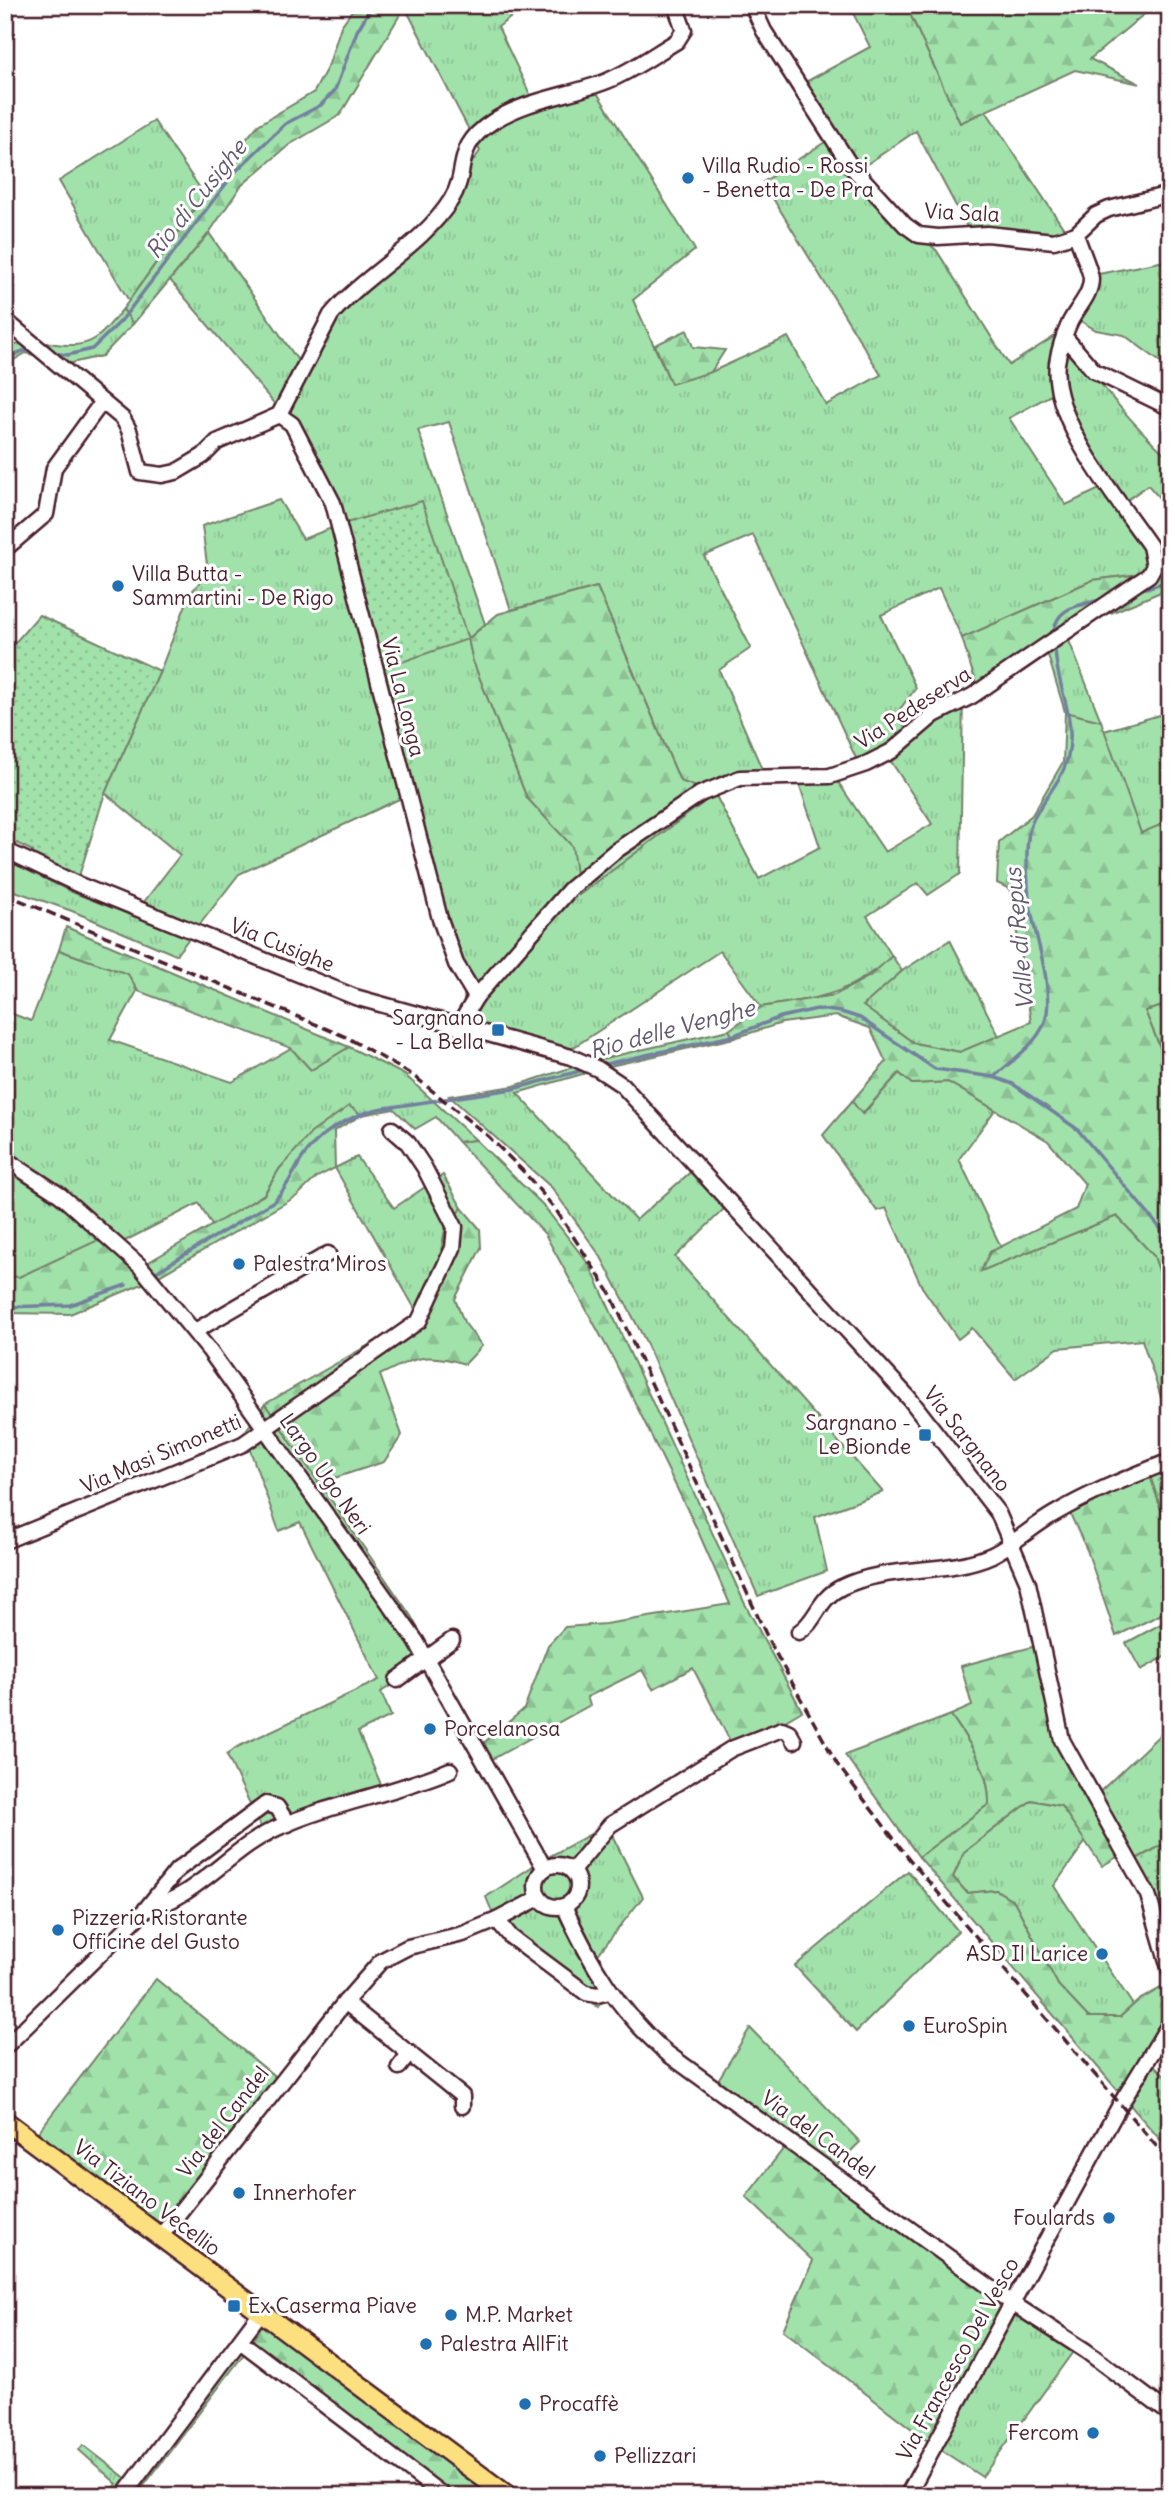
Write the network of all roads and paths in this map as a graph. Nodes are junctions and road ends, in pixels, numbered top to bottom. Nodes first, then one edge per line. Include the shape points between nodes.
1 (675, 5) edge
2 (752, 5) edge
3 (1170, 194) edge
4 (1076, 233) junction
5 (5, 320) edge
6 (1064, 335) junction
7 (102, 402) junction
8 (1164, 405) dead end
9 (279, 415) junction
10 (5, 549) edge
11 (5, 850) edge
12 (476, 997) junction
13 (458, 1027) junction
14 (553, 1051) joint
15 (392, 1129) dead end
16 (5, 1159) edge
17 (328, 1254) dead end
18 (195, 1331) junction
19 (268, 1429) junction
20 (1170, 1461) edge
21 (5, 1541) edge
22 (1013, 1542) junction
23 (799, 1632) dead end
24 (452, 1640) dead end
25 (427, 1659) junction
26 (397, 1680) dead end
27 (794, 1741) dead end
28 (450, 1770) dead end
29 (288, 1824) junction
30 (545, 1868) junction
31 (572, 1871) junction
32 (539, 1898) junction
33 (564, 1906) junction
34 (145, 1910) junction
35 (497, 1920) junction
36 (1170, 1971) edge
37 (609, 1992) junction
38 (345, 2002) junction
39 (1170, 2023) edge
40 (5, 2047) edge
41 (410, 2053) junction
42 (399, 2067) dead end
43 (462, 2106) dead end
44 (5, 2121) edge
45 (160, 2236) junction
46 (1012, 2303) junction
47 (261, 2312) junction
48 (240, 2341) junction
49 (1170, 2413) edge
50 (123, 2496) edge
51 (444, 2496) edge
52 (508, 2496) edge
53 (907, 2496) edge

1 - 9 street via 684,30 677,41 607,81 514,110 473,137 450,201 397,257 331,315
2 - 4 street, Via Sala via 850,165 911,230 932,237 987,234 1047,241
3 - 4 street via 1109,209
4 - 6 street, Via Pedeserva via 1091,281
5 - 7 street
6 - 8 street via 1094,371
6 - 12 street, Via Pedeserva via 1056,375 1059,401 1072,430 1152,552 1152,571 970,698 934,715 892,751 860,767 830,776 740,778 700,794 614,852 570,889
7 - 9 street via 126,424 136,467 146,474 183,469 217,442
7 - 10 street via 54,468 46,514
9 - 12 street, Via La Longa via 292,424 333,503 440,919 456,964
11 - 13 street, Via Cusighe via 355,997
12 - 13 street, Via Pedeserva
13 - 14 street, Via Cusighe
14 - 22 street, Via Sargnano via 592,1066 622,1085 648,1112 909,1398 979,1486
15 - 19 street, Via Masi Simonetti via 408,1143 451,1215 453,1248 419,1321
16 - 18 street, Largo Ugo Neri via 60,1195 112,1240
17 - 18 street
18 - 19 street, Largo Ugo Neri
19 - 21 street, Via Masi Simonetti via 232,1449
19 - 25 street, Largo Ugo Neri
20 - 22 street via 1103,1488
22 - 23 street via 974,1561 859,1580 823,1600
22 - 36 street, Via Sargnano via 1028,1583 1062,1740 1147,1895
24 - 25 street
25 - 26 street
25 - 30 street, Largo Ugo Neri
27 - 31 street via 782,1728 731,1749 610,1825
28 - 29 street
29 - 34 street via 256,1839 170,1902
29 - 34 street via 278,1807 259,1806 177,1870
30 - 31 street via 556,1865
30 - 32 street via 537,1879
31 - 33 street via 578,1888
32 - 33 street via 550,1906
32 - 35 street, Via del Candel
33 - 37 street, Via del Candel
34 - 40 street
35 - 37 street via 511,1937 586,1993
35 - 38 street, Via del Candel via 389,1956
37 - 46 street, Via del Candel via 668,2054
38 - 41 street
38 - 45 street, Via del Candel
39 - 46 street, Via Francesco Del Vesco
41 - 42 street
41 - 43 street via 462,2096
44 - 45 main road, Via Tiziano Vecellio
45 - 47 main road, Via Tiziano Vecellio
46 - 49 street, Via del Candel
46 - 53 street, Via Francesco Del Vesco
47 - 48 street
47 - 52 main road, Via Tiziano Vecellio
48 - 50 street
48 - 51 street

